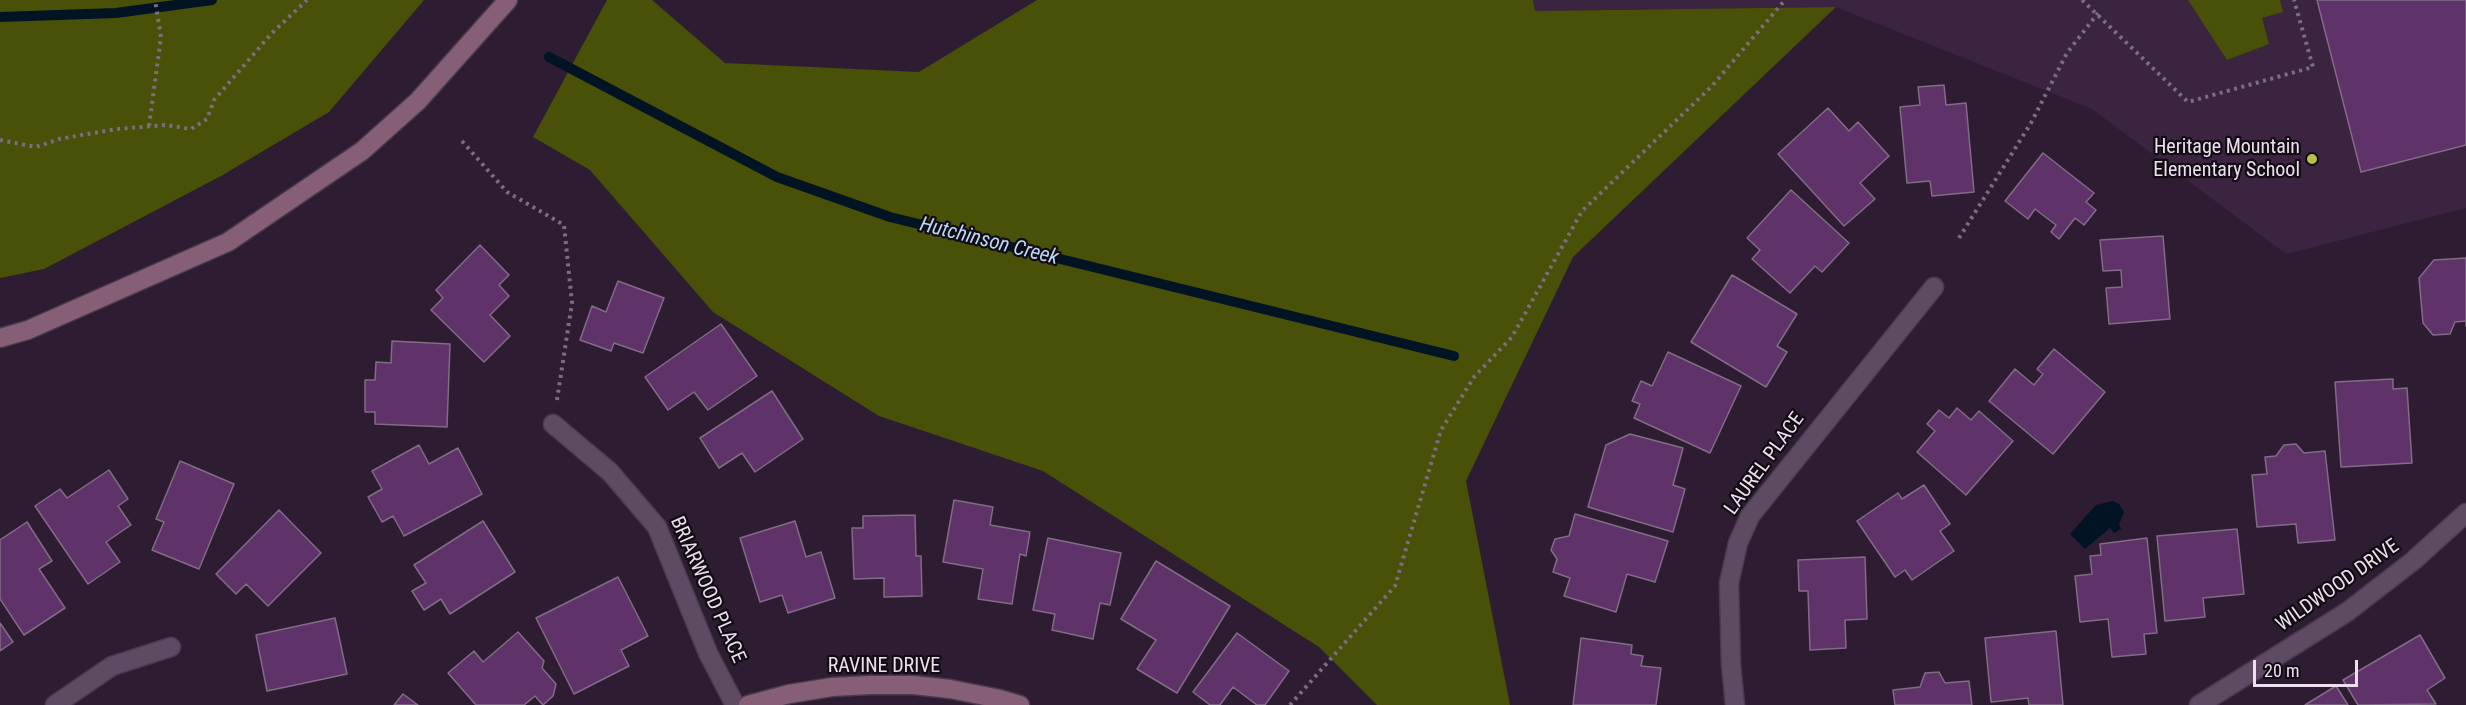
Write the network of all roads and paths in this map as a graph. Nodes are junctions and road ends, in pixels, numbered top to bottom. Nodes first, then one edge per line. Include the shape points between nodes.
1 (155, 0) edge
2 (307, 0) edge
3 (508, 0) edge
4 (1785, 0) edge
5 (2082, 0) edge
6 (2294, 0) edge
7 (2098, 13) junction
8 (149, 126) junction
9 (0, 140) edge
10 (462, 141) dead end
11 (1959, 238) dead end
12 (1934, 287) dead end
13 (0, 338) edge
14 (553, 424) joint
15 (2466, 513) edge
16 (171, 646) dead end
17 (55, 705) edge
18 (735, 705) edge
19 (748, 705) edge
20 (1020, 705) edge
21 (1290, 705) edge
22 (1735, 705) edge
23 (2199, 705) edge

1 - 8 path via 161,37
2 - 8 path via 272,33 214,100 207,119 191,129
3 - 13 main road via 418,101 362,151 228,242 28,330
4 - 21 path via 1712,86 1581,211 1512,337 1474,376 1441,430 1395,586
5 - 7 path
6 - 7 path via 2313,67 2188,102
7 - 11 path via 2067,53 2031,123
8 - 9 path via 59,139 36,147
10 - 14 path via 507,192 564,225 572,303
12 - 22 street, LAUREL PLACE via 1750,516 1738,543 1729,583
14 - 18 street, BRIARWOOD PLACE via 610,472 657,527 708,653
15 - 23 street, WILDWOOD DRIVE via 2373,593
16 - 17 street via 112,666
19 - 20 main road, RAVINE DRIVE via 789,694 870,685 950,689

